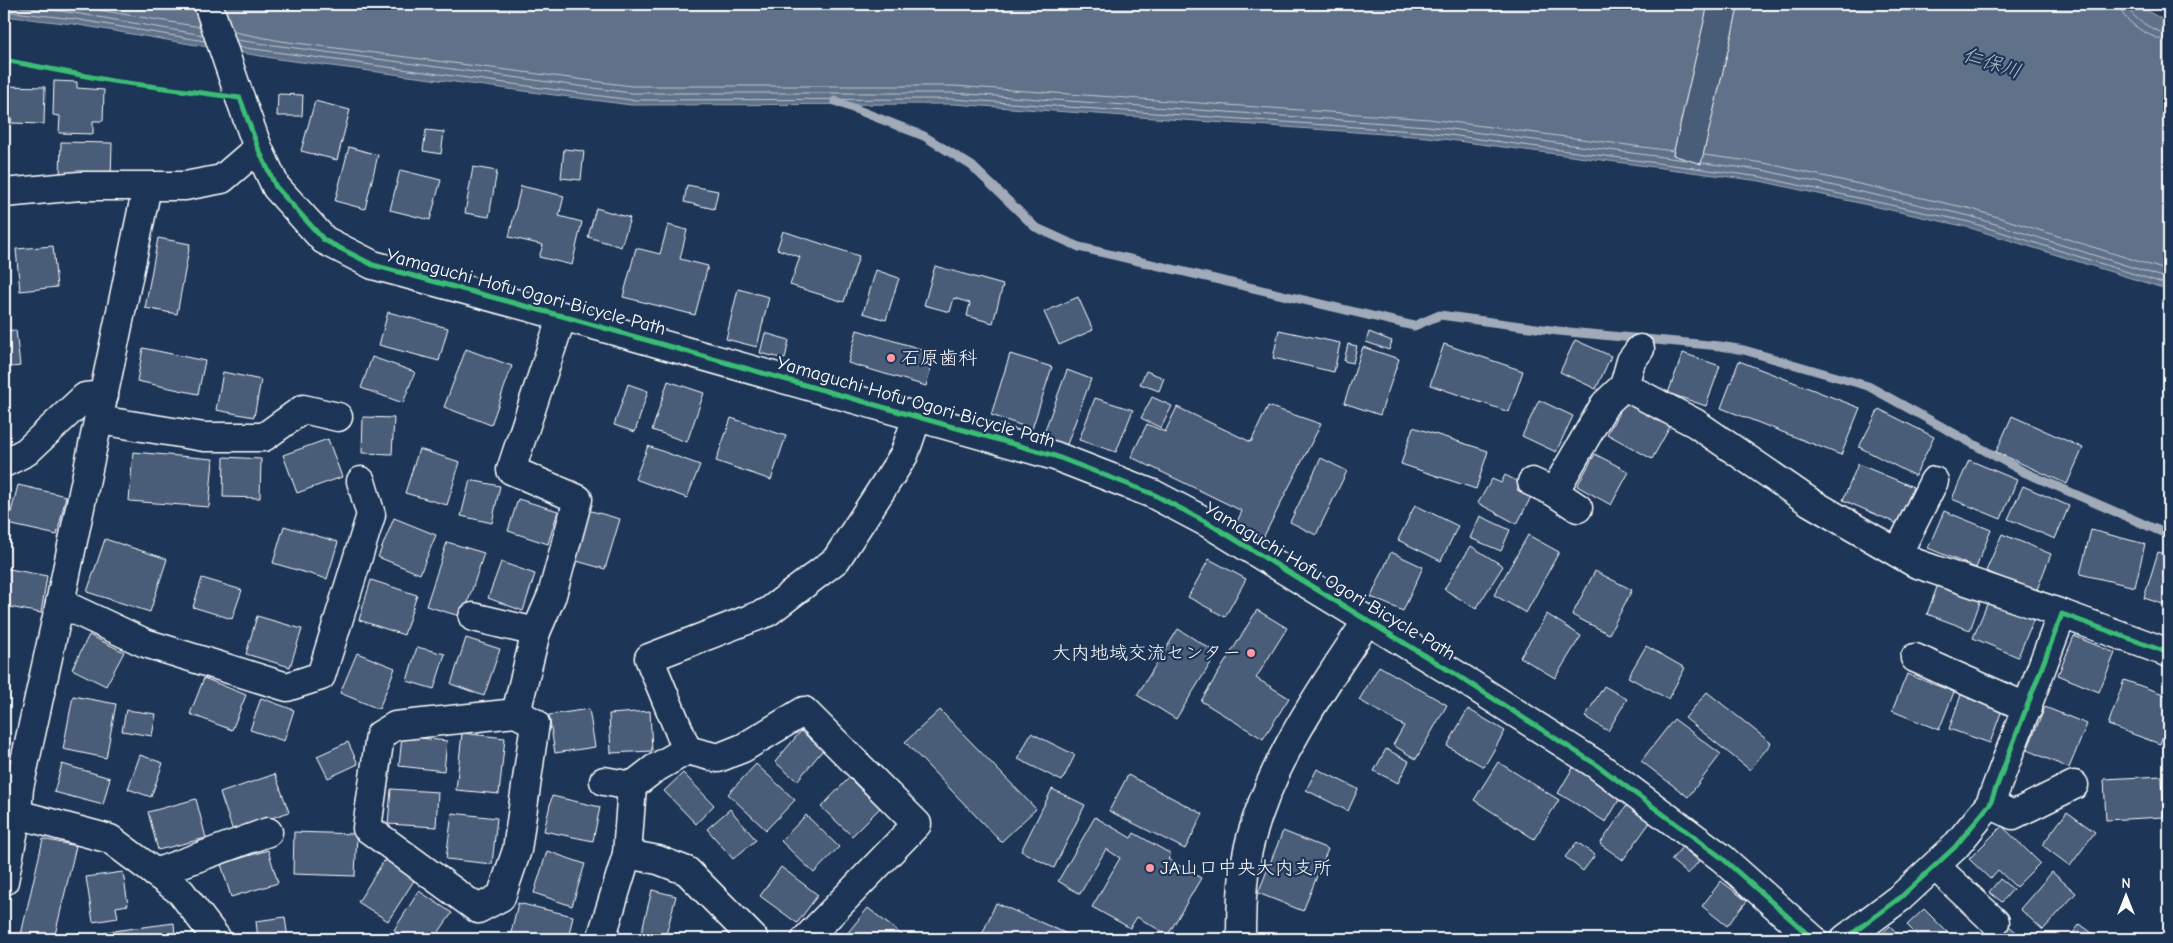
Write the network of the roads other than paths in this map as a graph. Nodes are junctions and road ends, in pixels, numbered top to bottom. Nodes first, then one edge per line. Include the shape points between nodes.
1 (208, 4) edge
2 (258, 148) junction
3 (147, 187) junction
4 (4, 193) edge
5 (562, 316) junction
6 (1640, 349) dead end
7 (1624, 386) junction
8 (101, 407) junction
9 (338, 417) dead end
10 (917, 417) junction
11 (4, 463) edge
12 (361, 481) dead end
13 (1934, 482) dead end
14 (1578, 508) dead end
15 (1898, 553) junction
16 (60, 603) junction
17 (2062, 614) junction
18 (473, 617) dead end
19 (1367, 621) junction
20 (536, 632) junction
21 (2169, 653) edge
22 (1915, 658) dead end
23 (2028, 708) junction
24 (516, 712) junction
25 (687, 750) junction
26 (604, 781) dead end
27 (2074, 785) dead end
28 (11, 786) edge
29 (632, 786) junction
30 (1990, 804) junction
31 (17, 814) junction
32 (268, 832) dead end
33 (627, 854) junction
34 (1935, 866) junction
35 (155, 873) junction
36 (4, 881) edge
37 (1994, 922) dead end
38 (217, 939) edge
39 (602, 939) edge
40 (754, 939) edge
41 (806, 939) edge
42 (1241, 939) edge
43 (1813, 939) edge
44 (1845, 939) edge

1 - 2 street, Yamaguchi Hofu Ogori Bicycle Path
2 - 3 street via 222,179 186,186
2 - 5 street, Yamaguchi Hofu Ogori Bicycle Path via 276,187 324,240 374,266
3 - 4 street via 80,186
3 - 8 street
5 - 10 street, Yamaguchi Hofu Ogori Bicycle Path
5 - 20 street via 511,470 578,499 552,595
6 - 7 street via 1631,361
7 - 14 street via 1605,404 1543,487
7 - 15 street via 1695,423 1810,502
8 - 9 street via 204,437 264,437 303,409
8 - 11 street via 85,398 26,452
8 - 16 street
10 - 19 street, Yamaguchi Hofu Ogori Bicycle Path via 1055,456 1153,494 1208,523
10 - 25 street via 904,455 836,560 768,612 649,658
12 - 16 street via 372,516 321,676 287,687 146,643
13 - 15 street
15 - 17 street
16 - 28 street
17 - 21 street
17 - 23 street
18 - 20 street
19 - 42 street via 1275,771 1250,839
19 - 43 street, Yamaguchi Hofu Ogori Bicycle Path via 1598,765 1722,858
20 - 24 street
22 - 23 street
23 - 30 street
24 - 24 street via 395,726 380,735 367,828 478,909 501,898 517,850 535,723
25 - 29 street
25 - 41 street via 718,758 743,748 804,711 917,824
26 - 29 street
27 - 30 street via 2013,816
28 - 31 street
29 - 33 street
30 - 34 street via 1955,848
31 - 35 street via 110,839
31 - 36 street
32 - 35 street
33 - 39 street
33 - 40 street via 658,860 687,871
34 - 37 street
34 - 44 street
35 - 38 street via 181,892

